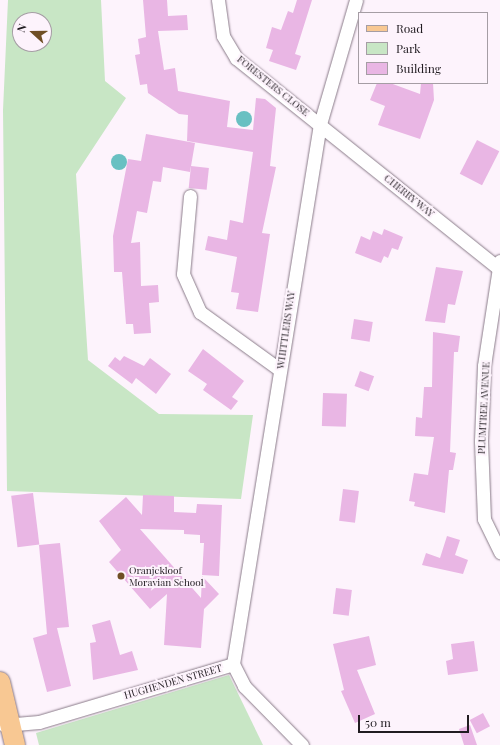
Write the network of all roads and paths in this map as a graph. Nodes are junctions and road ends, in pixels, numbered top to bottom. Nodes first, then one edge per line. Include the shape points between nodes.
1 (218, 0) edge
2 (356, 0) edge
3 (320, 124) junction
4 (190, 196) dead end
5 (499, 264) edge
6 (280, 370) junction
7 (500, 552) edge
8 (233, 664) junction
9 (0, 682) edge
10 (8, 732) edge
11 (302, 745) edge

1 - 3 street, FORESTERS CLOSE via 220,27 232,52
2 - 3 street, WHITTLERS WAY
3 - 5 street, CHERRY WAY
3 - 6 street, WHITTLERS WAY
4 - 6 street via 183,274 200,312
5 - 7 street, PLUMTREE AVENUE via 484,366 481,441 484,519
6 - 8 street, WHITTLERS WAY
8 - 10 street, HUGHENDEN STREET
8 - 11 street, HUGHENDEN STREET via 244,686
9 - 10 main road

